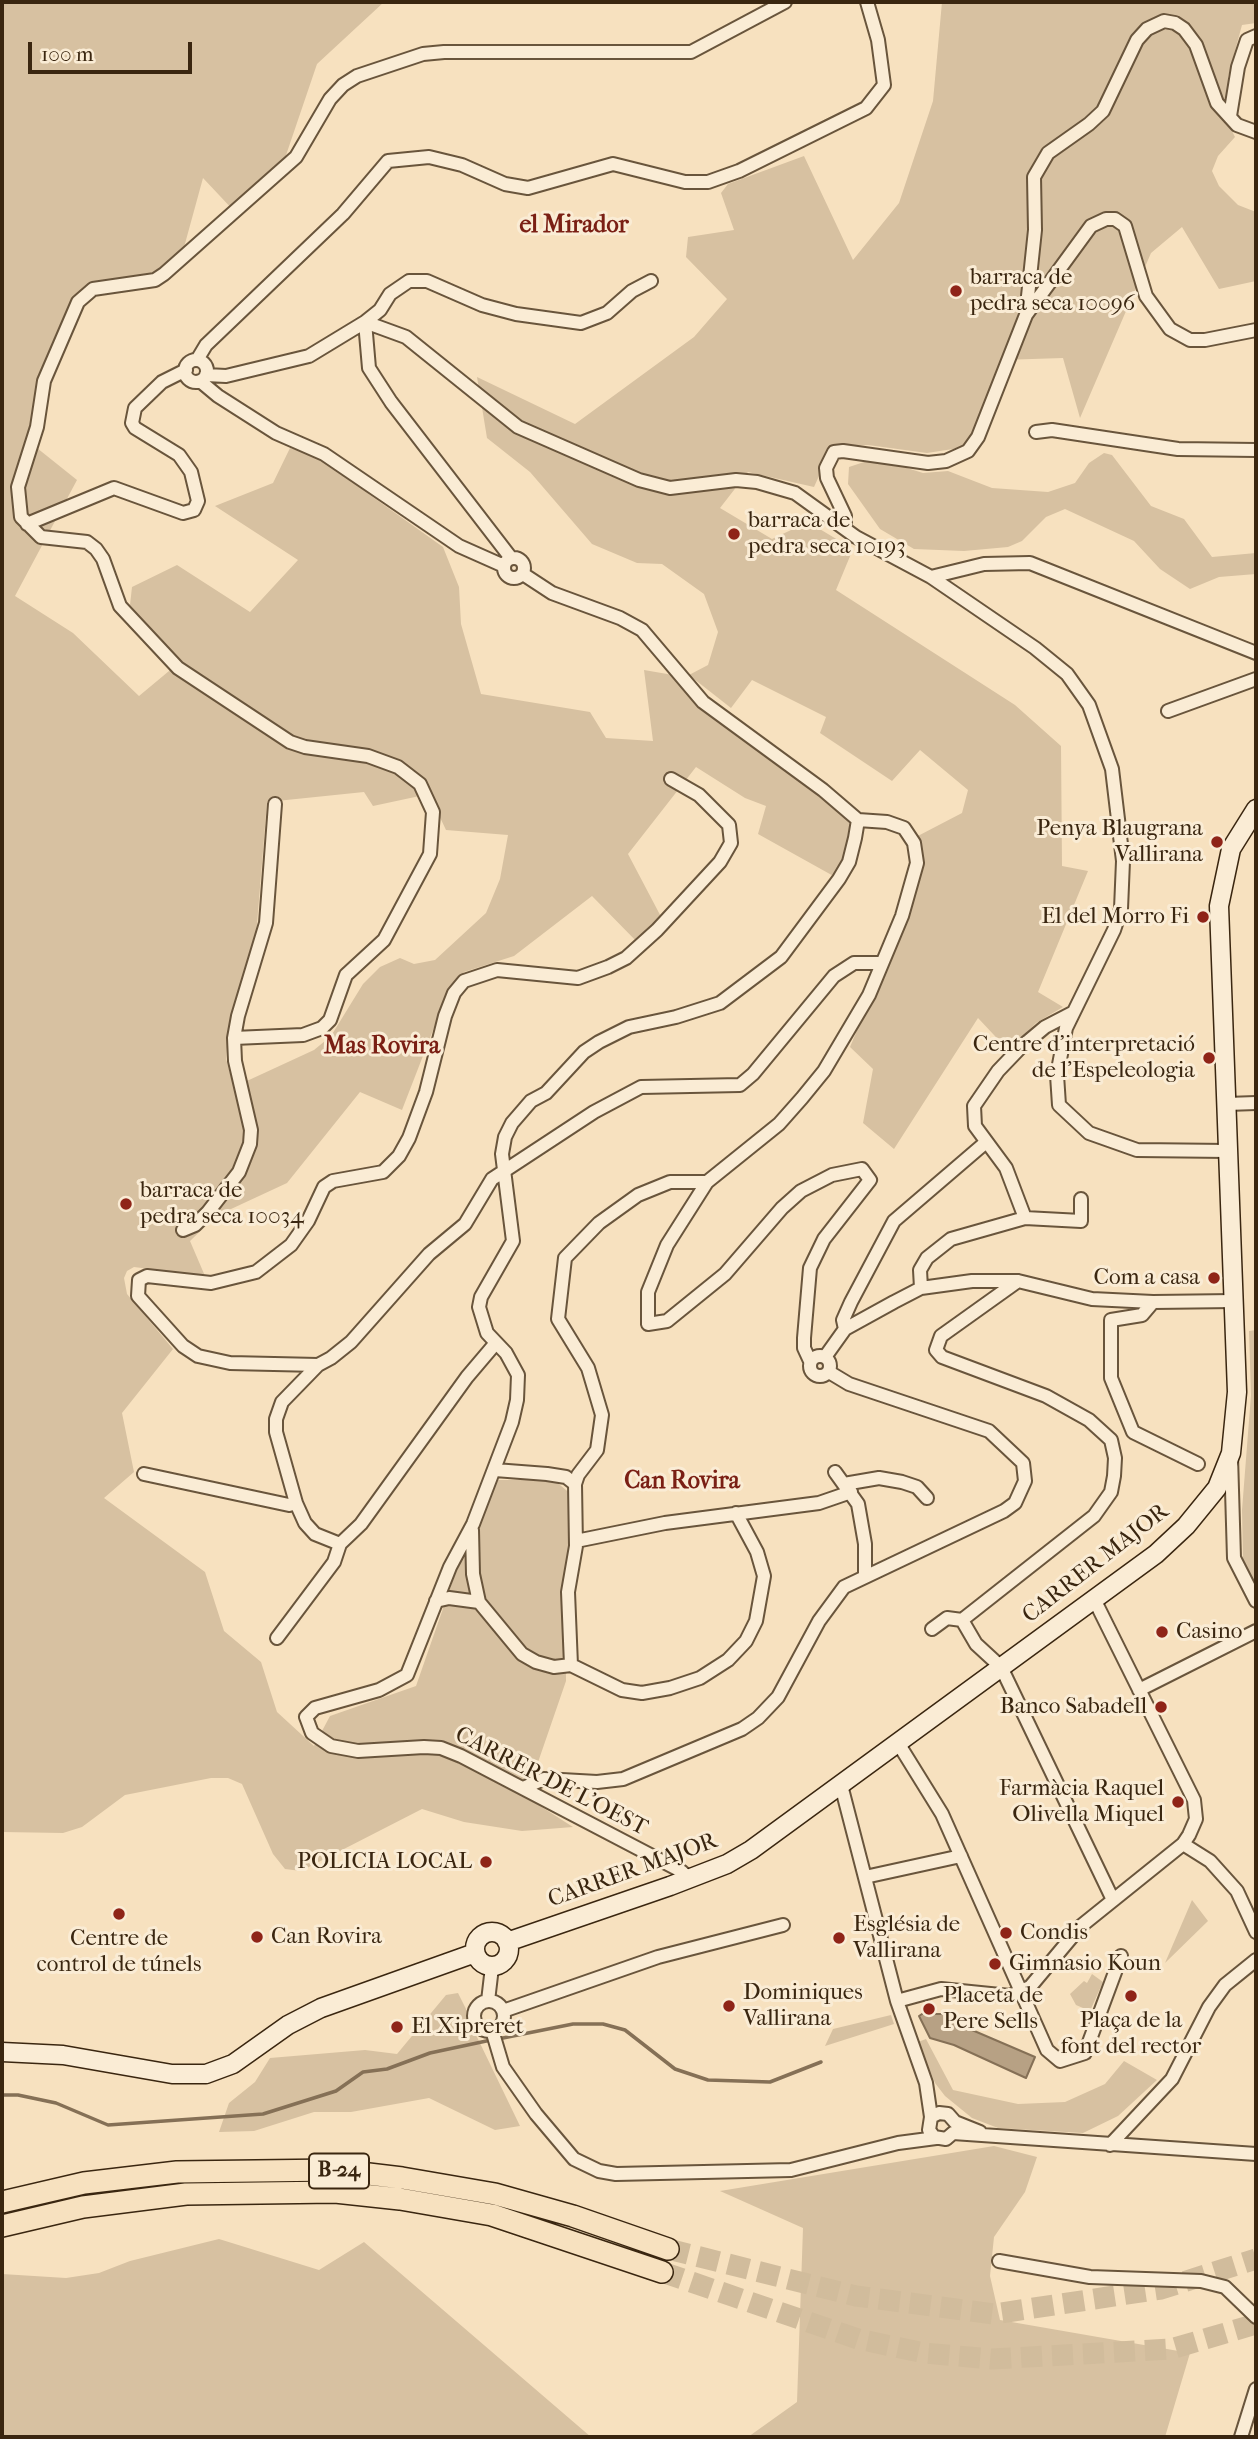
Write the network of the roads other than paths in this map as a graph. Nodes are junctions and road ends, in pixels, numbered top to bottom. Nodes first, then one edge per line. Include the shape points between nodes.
1 (785, 2) edge
2 (867, 2) edge
3 (1256, 36) edge
4 (1230, 116) junction
5 (1256, 132) edge
6 (652, 281) dead end
7 (1026, 315) junction
8 (365, 322) junction
9 (1256, 330) edge
10 (197, 360) junction
11 (186, 370) junction
12 (203, 378) junction
13 (1036, 432) dead end
14 (1256, 450) edge
15 (27, 524) junction
16 (845, 528) junction
17 (507, 562) junction
18 (932, 577) junction
19 (1256, 653) edge
20 (1256, 679) edge
21 (1168, 711) dead end
22 (671, 779) dead end
23 (275, 804) dead end
24 (1256, 809) edge
25 (858, 820) junction
26 (882, 964) junction
27 (1072, 1013) junction
28 (234, 1038) junction
29 (1256, 1103) edge
30 (1227, 1104) junction
31 (985, 1143) junction
32 (1228, 1151) junction
33 (503, 1171) junction
34 (707, 1182) junction
35 (1081, 1199) dead end
36 (1025, 1219) junction
37 (183, 1230) dead end
38 (1018, 1281) junction
39 (921, 1288) junction
40 (1234, 1301) junction
41 (1153, 1302) junction
42 (845, 1329) junction
43 (495, 1345) junction
44 (825, 1357) junction
45 (810, 1361) junction
46 (317, 1365) junction
47 (828, 1372) junction
48 (1231, 1452) junction
49 (1198, 1464) dead end
50 (495, 1470) junction
51 (835, 1472) dead end
52 (144, 1474) dead end
53 (575, 1485) junction
54 (848, 1488) junction
55 (927, 1498) dead end
56 (296, 1503) junction
57 (736, 1513) junction
58 (473, 1524) junction
59 (576, 1541) junction
60 (340, 1544) junction
61 (865, 1575) junction
62 (1094, 1599) junction
63 (436, 1601) junction
64 (1256, 1601) edge
65 (479, 1602) junction
66 (962, 1620) junction
67 (932, 1629) dead end
68 (1256, 1631) edge
69 (277, 1638) dead end
70 (571, 1665) junction
71 (1001, 1667) junction
72 (1139, 1690) junction
73 (898, 1743) junction
74 (841, 1785) junction
75 (523, 1788) junction
76 (1183, 1844) junction
77 (961, 1856) junction
78 (664, 1864) junction
79 (865, 1877) junction
80 (690, 1879) junction
81 (670, 1886) junction
82 (1113, 1900) junction
83 (783, 1925) dead end
84 (1256, 1932) edge
85 (507, 1942) junction
86 (475, 1953) junction
87 (1121, 1956) dead end
88 (1256, 1961) edge
89 (492, 1967) junction
90 (1020, 1992) junction
91 (488, 2001) junction
92 (897, 2001) junction
93 (503, 2011) junction
94 (492, 2031) junction
95 (2, 2052) edge
96 (934, 2118) junction
97 (954, 2127) junction
98 (936, 2138) junction
99 (898, 2143) junction
100 (1110, 2145) junction
101 (1256, 2154) edge
102 (2, 2202) edge
103 (2, 2226) edge
104 (668, 2249) tunnel mouth
105 (999, 2261) dead end
106 (662, 2273) tunnel mouth
107 (1256, 2317) edge
108 (1256, 2389) edge
109 (1241, 2437) edge

1 - 15 street via 691,52 444,52 423,54 343,85 296,157 164,274 155,280 93,289 78,302 44,381 37,427 18,487 18,507
2 - 10 street via 884,85 866,108 708,182 685,182 613,164 528,188 429,157 388,161 343,215 225,326
3 - 4 street via 1247,40 1238,67
4 - 5 street via 1237,125
4 - 7 street via 1217,103 1196,45 1184,29 1164,21 1147,29 1137,40 1103,111 1048,153 1034,177 1035,230
6 - 8 street via 607,313 581,323 493,308 416,279 396,288
7 - 9 street via 1091,226 1115,219 1125,226 1146,296 1170,329 1189,340
7 - 16 street via 978,437 968,451 928,463 834,452 826,468 827,478 845,516
8 - 12 street via 309,356
8 - 16 street via 406,337 519,427 549,443 670,488 757,482 795,494
8 - 17 street via 369,368
10 - 11 street
10 - 12 street via 205,365
11 - 12 street via 191,380
11 - 15 street via 162,382 135,408 132,423 179,456 191,472 198,501 194,510 183,513 114,488
12 - 17 street via 218,396 276,433 324,454 459,546
13 - 14 street via 1052,430 1178,449
15 - 28 street via 52,541 87,542 103,559 120,606 178,668 229,703 290,742 368,756 398,767 420,784 427,797 433,812 430,854 384,940 346,975 330,1020 303,1035
16 - 18 street
17 - 25 street via 510,577 523,574 552,593 642,630 703,702
18 - 19 street via 984,564 1030,563
18 - 27 street via 1067,674 1089,705 1112,769 1122,838 1121,909
20 - 21 street
22 - 46 street via 722,815 729,825 731,843 720,862 657,930 626,958 578,978 496,970 464,981 445,1016 409,1138 383,1172 324,1186 291,1245 256,1272 211,1283 147,1276 137,1283 140,1299 198,1356 230,1363
23 - 28 street via 266,923
24 - 30 street, CARRER MAJOR via 1231,849 1220,899
25 - 26 street via 904,828 916,853 917,871
25 - 33 street via 849,862 781,957 720,1003 629,1027 584,1052 512,1123 505,1137
26 - 33 street via 854,963 834,975 740,1085 641,1087
26 - 34 street via 824,1071 779,1124
27 - 31 street via 1020,1048 976,1098 975,1126
27 - 32 street via 1056,1088 1059,1105 1071,1120 1096,1137 1137,1150
28 - 37 street via 250,1144 239,1172 208,1212
29 - 30 street
30 - 32 street, CARRER MAJOR
31 - 36 street via 1006,1168
31 - 42 street via 894,1221 851,1302 843,1320
32 - 40 street, CARRER MAJOR
33 - 43 street via 513,1241 479,1307
33 - 46 street via 492,1178 465,1224 429,1254 351,1342
34 - 45 street via 667,1245 652,1280 648,1324 667,1321 725,1274 801,1191 853,1169 868,1174 870,1180 863,1191 815,1254 806,1291 804,1348
34 - 53 street via 670,1182 638,1195 600,1223 565,1258 558,1319 589,1368 602,1415 597,1450
35 - 36 street via 1082,1221
36 - 39 street via 951,1239 927,1258 920,1270
38 - 39 street
38 - 41 street via 1093,1299
38 - 66 street via 941,1336 936,1350 942,1357 1046,1396 1089,1420 1111,1440 1114,1476 1111,1492 1094,1516
39 - 42 street
40 - 41 street
40 - 48 street, CARRER MAJOR via 1237,1392
41 - 49 street via 1142,1315 1111,1320 1111,1378 1133,1432
42 - 44 street
43 - 50 street via 512,1362 518,1386 512,1422
43 - 60 street via 361,1524
44 - 45 street
44 - 47 street via 830,1364
45 - 47 street via 816,1376
46 - 56 street via 282,1402 276,1419
47 - 61 street via 849,1384 989,1431 1016,1454 1026,1474 1015,1503 1004,1511
48 - 62 street, CARRER MAJOR via 1217,1488 1186,1526
48 - 64 street via 1234,1558
50 - 53 street via 566,1477
50 - 58 street
51 - 54 street
52 - 56 street via 289,1506
53 - 59 street
54 - 55 street via 879,1478 917,1487
54 - 57 street via 819,1503
54 - 61 street via 858,1504 862,1524
56 - 60 street via 315,1534
57 - 59 street
57 - 70 street via 761,1563 764,1586 751,1632 728,1660 700,1678 642,1693 610,1686
58 - 63 street
58 - 65 street via 472,1562
59 - 70 street via 568,1592
60 - 69 street via 334,1562
61 - 75 street via 833,1599 778,1697 750,1724 623,1779 544,1779
62 - 71 street, CARRER MAJOR
62 - 72 street
63 - 65 street
63 - 75 street, CARRER DE L'OEST via 407,1675 379,1690 315,1708 306,1717 312,1733 331,1746 358,1751 441,1748
65 - 70 street via 522,1654 554,1667
66 - 67 street via 947,1618
66 - 71 street via 976,1644
68 - 72 street
71 - 73 street, CARRER MAJOR
71 - 82 street
72 - 76 street via 1194,1800 1196,1819
73 - 74 street, CARRER MAJOR
73 - 77 street via 942,1814
74 - 79 street
74 - 80 street, CARRER MAJOR via 735,1860
75 - 78 street, CARRER DE L'OEST
76 - 82 street
76 - 84 street via 1210,1861 1237,1891
77 - 79 street
77 - 90 street
78 - 80 street, CARRER DE L'OEST
78 - 81 street, CARRER DE L'OEST
79 - 92 street
80 - 81 street, CARRER MAJOR
81 - 85 street, CARRER MAJOR
82 - 90 street
83 - 93 street via 659,1957
85 - 86 street via 499,1933 487,1933 478,1939
85 - 89 street via 508,1957
86 - 89 street via 481,1963
86 - 95 street via 321,2008 233,2064 206,2074 172,2074 63,2055
87 - 90 street via 1085,2053 1073,2059 1060,2061 1047,2050
88 - 100 street via 1219,1992 1172,2079
89 - 91 street
90 - 92 street via 1010,1996 953,1988
91 - 93 street
91 - 94 street via 479,2005 474,2018 478,2027
92 - 96 street
93 - 94 street via 502,2022
94 - 99 street via 503,2067 536,2114 574,2159 599,2171 791,2170
96 - 97 street
96 - 98 street
96 - 99 street
97 - 98 street via 946,2139
97 - 100 street via 989,2137
98 - 99 street
100 - 101 street
102 - 104 highway, B-24 via 84,2183 177,2172 335,2171 495,2194
103 - 106 highway, B-24 via 83,2207 186,2194 335,2192 492,2215
105 - 107 street via 1090,2277 1201,2281 1225,2287
108 - 109 street

